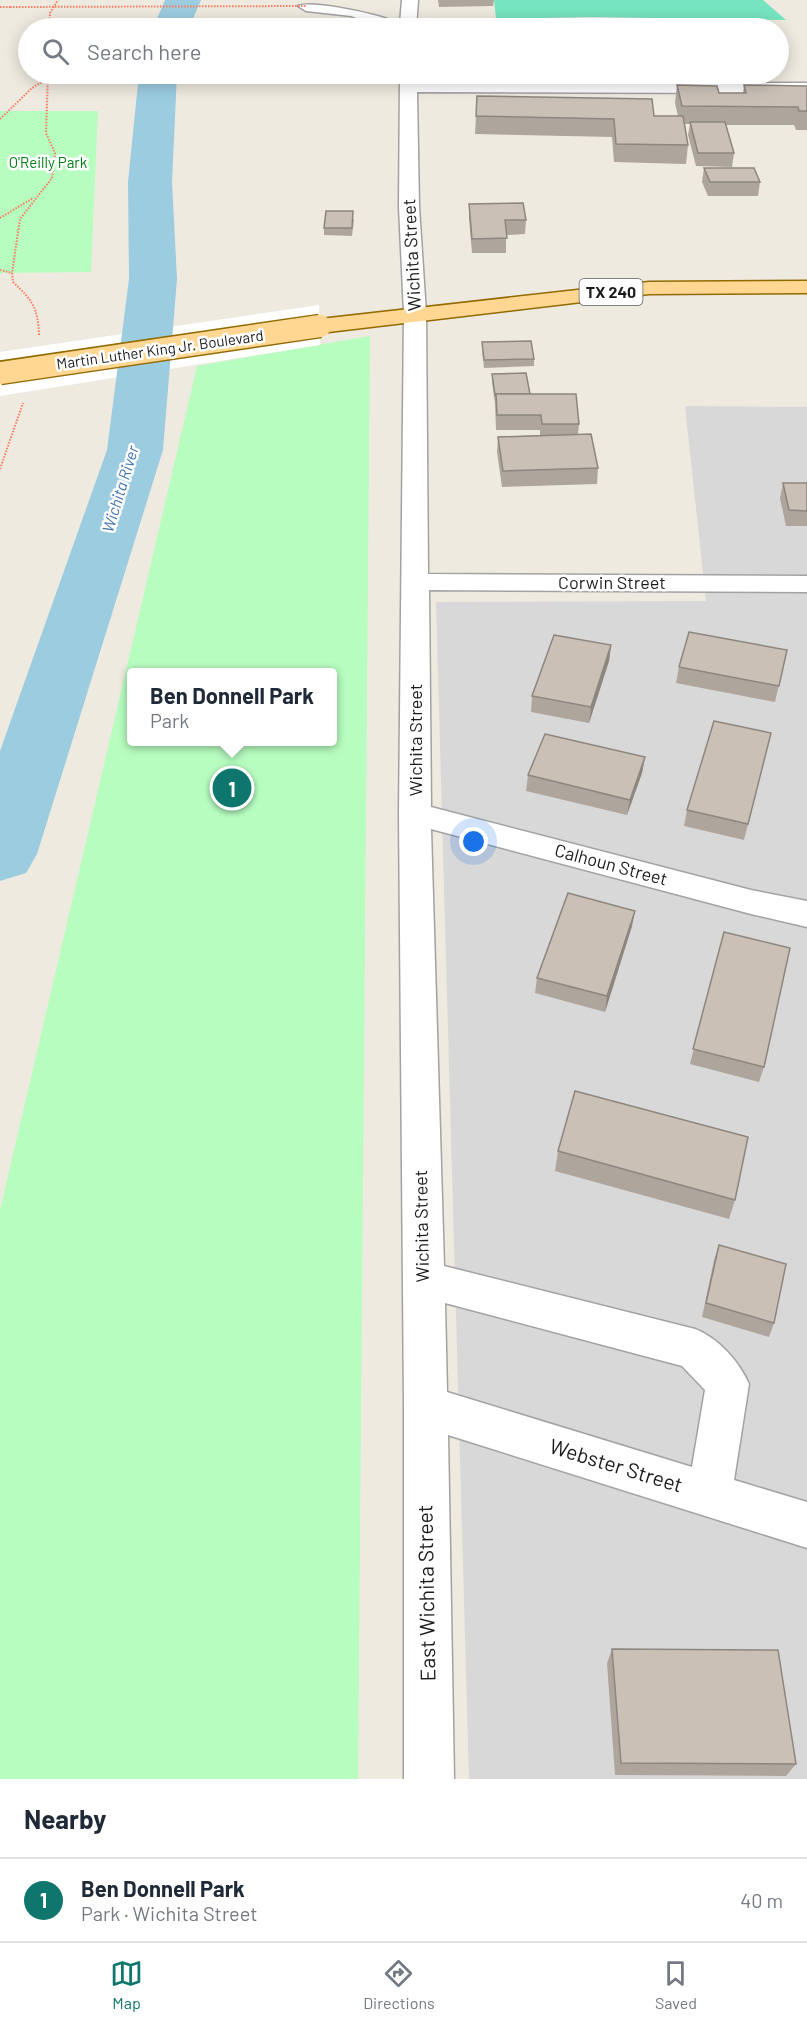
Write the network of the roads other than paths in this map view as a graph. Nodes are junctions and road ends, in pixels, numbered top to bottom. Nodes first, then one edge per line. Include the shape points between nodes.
1 (410, 0) edge
2 (306, 6) road end
3 (374, 18) edge
4 (409, 18) edge
5 (407, 84) edge
6 (607, 84) edge
7 (807, 88) edge
8 (807, 287) edge
9 (415, 313) junction
10 (0, 374) edge
11 (417, 582) junction
12 (807, 584) edge
13 (415, 814) junction
14 (807, 914) edge
15 (423, 1279) junction
16 (426, 1407) junction
17 (709, 1495) junction
18 (807, 1525) edge
19 (429, 1779) edge

1 - 4 street
2 - 3 street via 334,7
5 - 9 street, Wichita Street
6 - 7 street
8 - 9 main road, TX 240 via 649,288
9 - 10 main road, Martin Luther King Jr. Boulevard / TX 240, bridge
9 - 11 street, Wichita Street
11 - 12 street, Corwin Street
11 - 13 street, Wichita Street
13 - 14 street, Calhoun Street
13 - 15 street, Wichita Street
15 - 16 street, Wichita Street
15 - 17 street via 695,1349 728,1384
16 - 17 street, Webster Street
16 - 19 street, East Wichita Street
17 - 18 street, Webster Street

